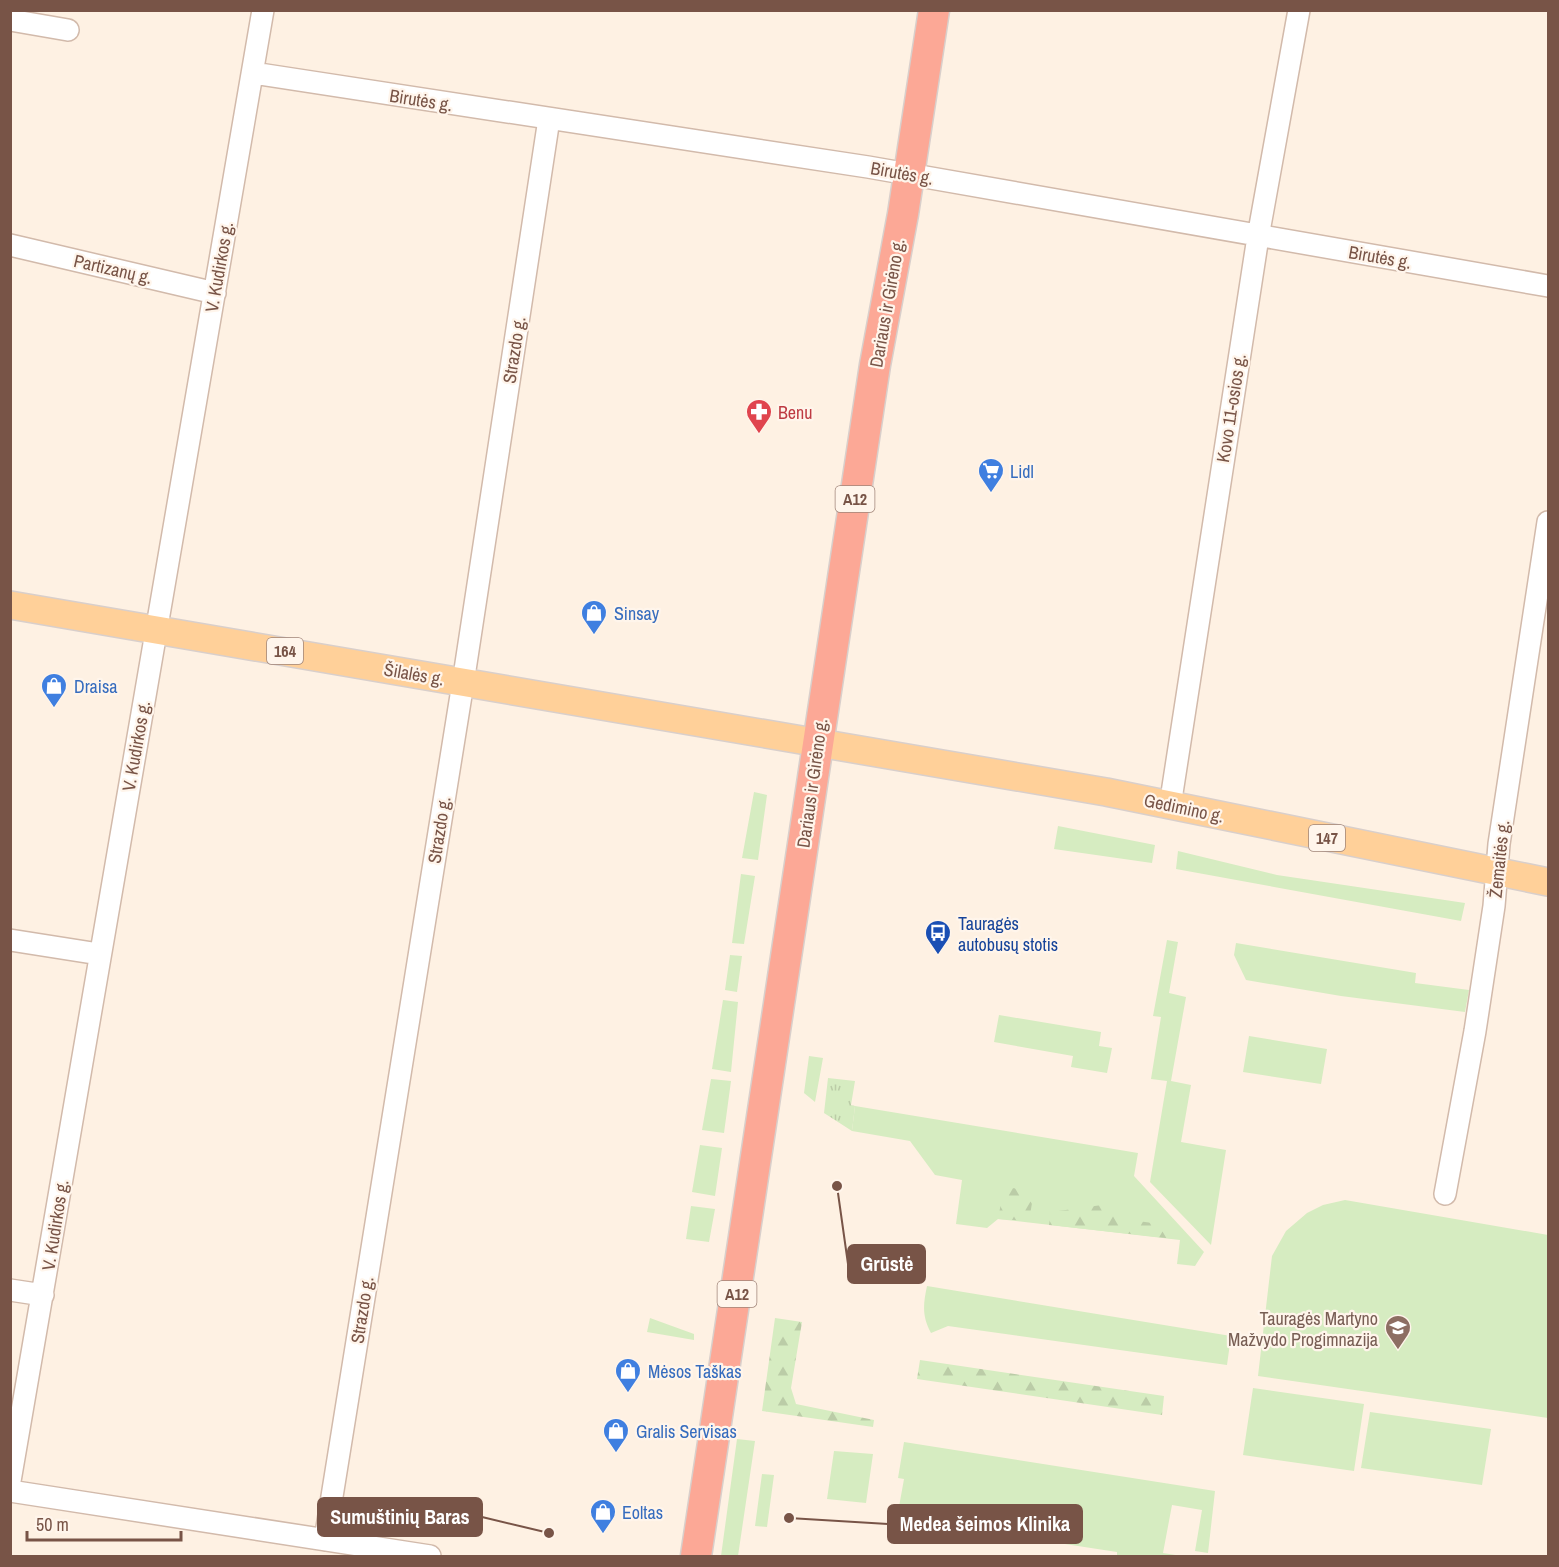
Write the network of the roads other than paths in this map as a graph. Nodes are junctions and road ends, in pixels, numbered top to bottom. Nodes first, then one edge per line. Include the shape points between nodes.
1 (263, 10) edge
2 (934, 10) edge
3 (1299, 10) edge
4 (10, 20) edge
5 (68, 30) dead end
6 (253, 73) junction
7 (549, 120) junction
8 (909, 176) junction
9 (1258, 237) junction
10 (10, 245) edge
11 (1548, 285) edge
12 (215, 293) junction
13 (1548, 522) edge
14 (10, 605) edge
15 (157, 629) junction
16 (463, 683) junction
17 (817, 744) junction
18 (1170, 806) junction
19 (1497, 872) junction
20 (1548, 882) edge
21 (10, 940) edge
22 (99, 954) junction
23 (1445, 1194) dead end
24 (10, 1290) edge
25 (43, 1295) junction
26 (10, 1482) edge
27 (10, 1491) edge
28 (325, 1540) junction
29 (430, 1557) edge
30 (696, 1557) edge

1 - 6 street, V. Kudirkos g.
2 - 8 highway, Dariaus ir Girėno g. / A12
3 - 9 street, Kovo 11-osios g.
4 - 5 street
6 - 7 street, Birutės g.
6 - 12 street, V. Kudirkos g.
7 - 8 street, Birutės g.
7 - 16 street, Strazdo g.
8 - 9 street, Birutės g.
8 - 17 highway, Dariaus ir Girėno g. / A12 via 875,365
9 - 11 street, Birutės g.
9 - 18 street, Kovo 11-osios g.
10 - 12 street, Partizanų g.
12 - 15 street, V. Kudirkos g.
13 - 19 street, Žemaitės g.
14 - 15 main road, Šilalės g. / 164
15 - 16 main road, Šilalės g. / 164
15 - 22 street, V. Kudirkos g.
16 - 17 main road, Šilalės g. / 164
16 - 28 street, Strazdo g.
17 - 18 main road, Gedimino g. / 147
17 - 30 highway, Dariaus ir Girėno g. / A12
18 - 19 main road, Gedimino g. / 147
19 - 20 main road, Gedimino g. / 147
19 - 23 street, Žemaitės g. via 1475,1031
21 - 22 street
22 - 25 street, V. Kudirkos g.
24 - 25 street
25 - 26 street, V. Kudirkos g.
27 - 28 street
28 - 29 street

